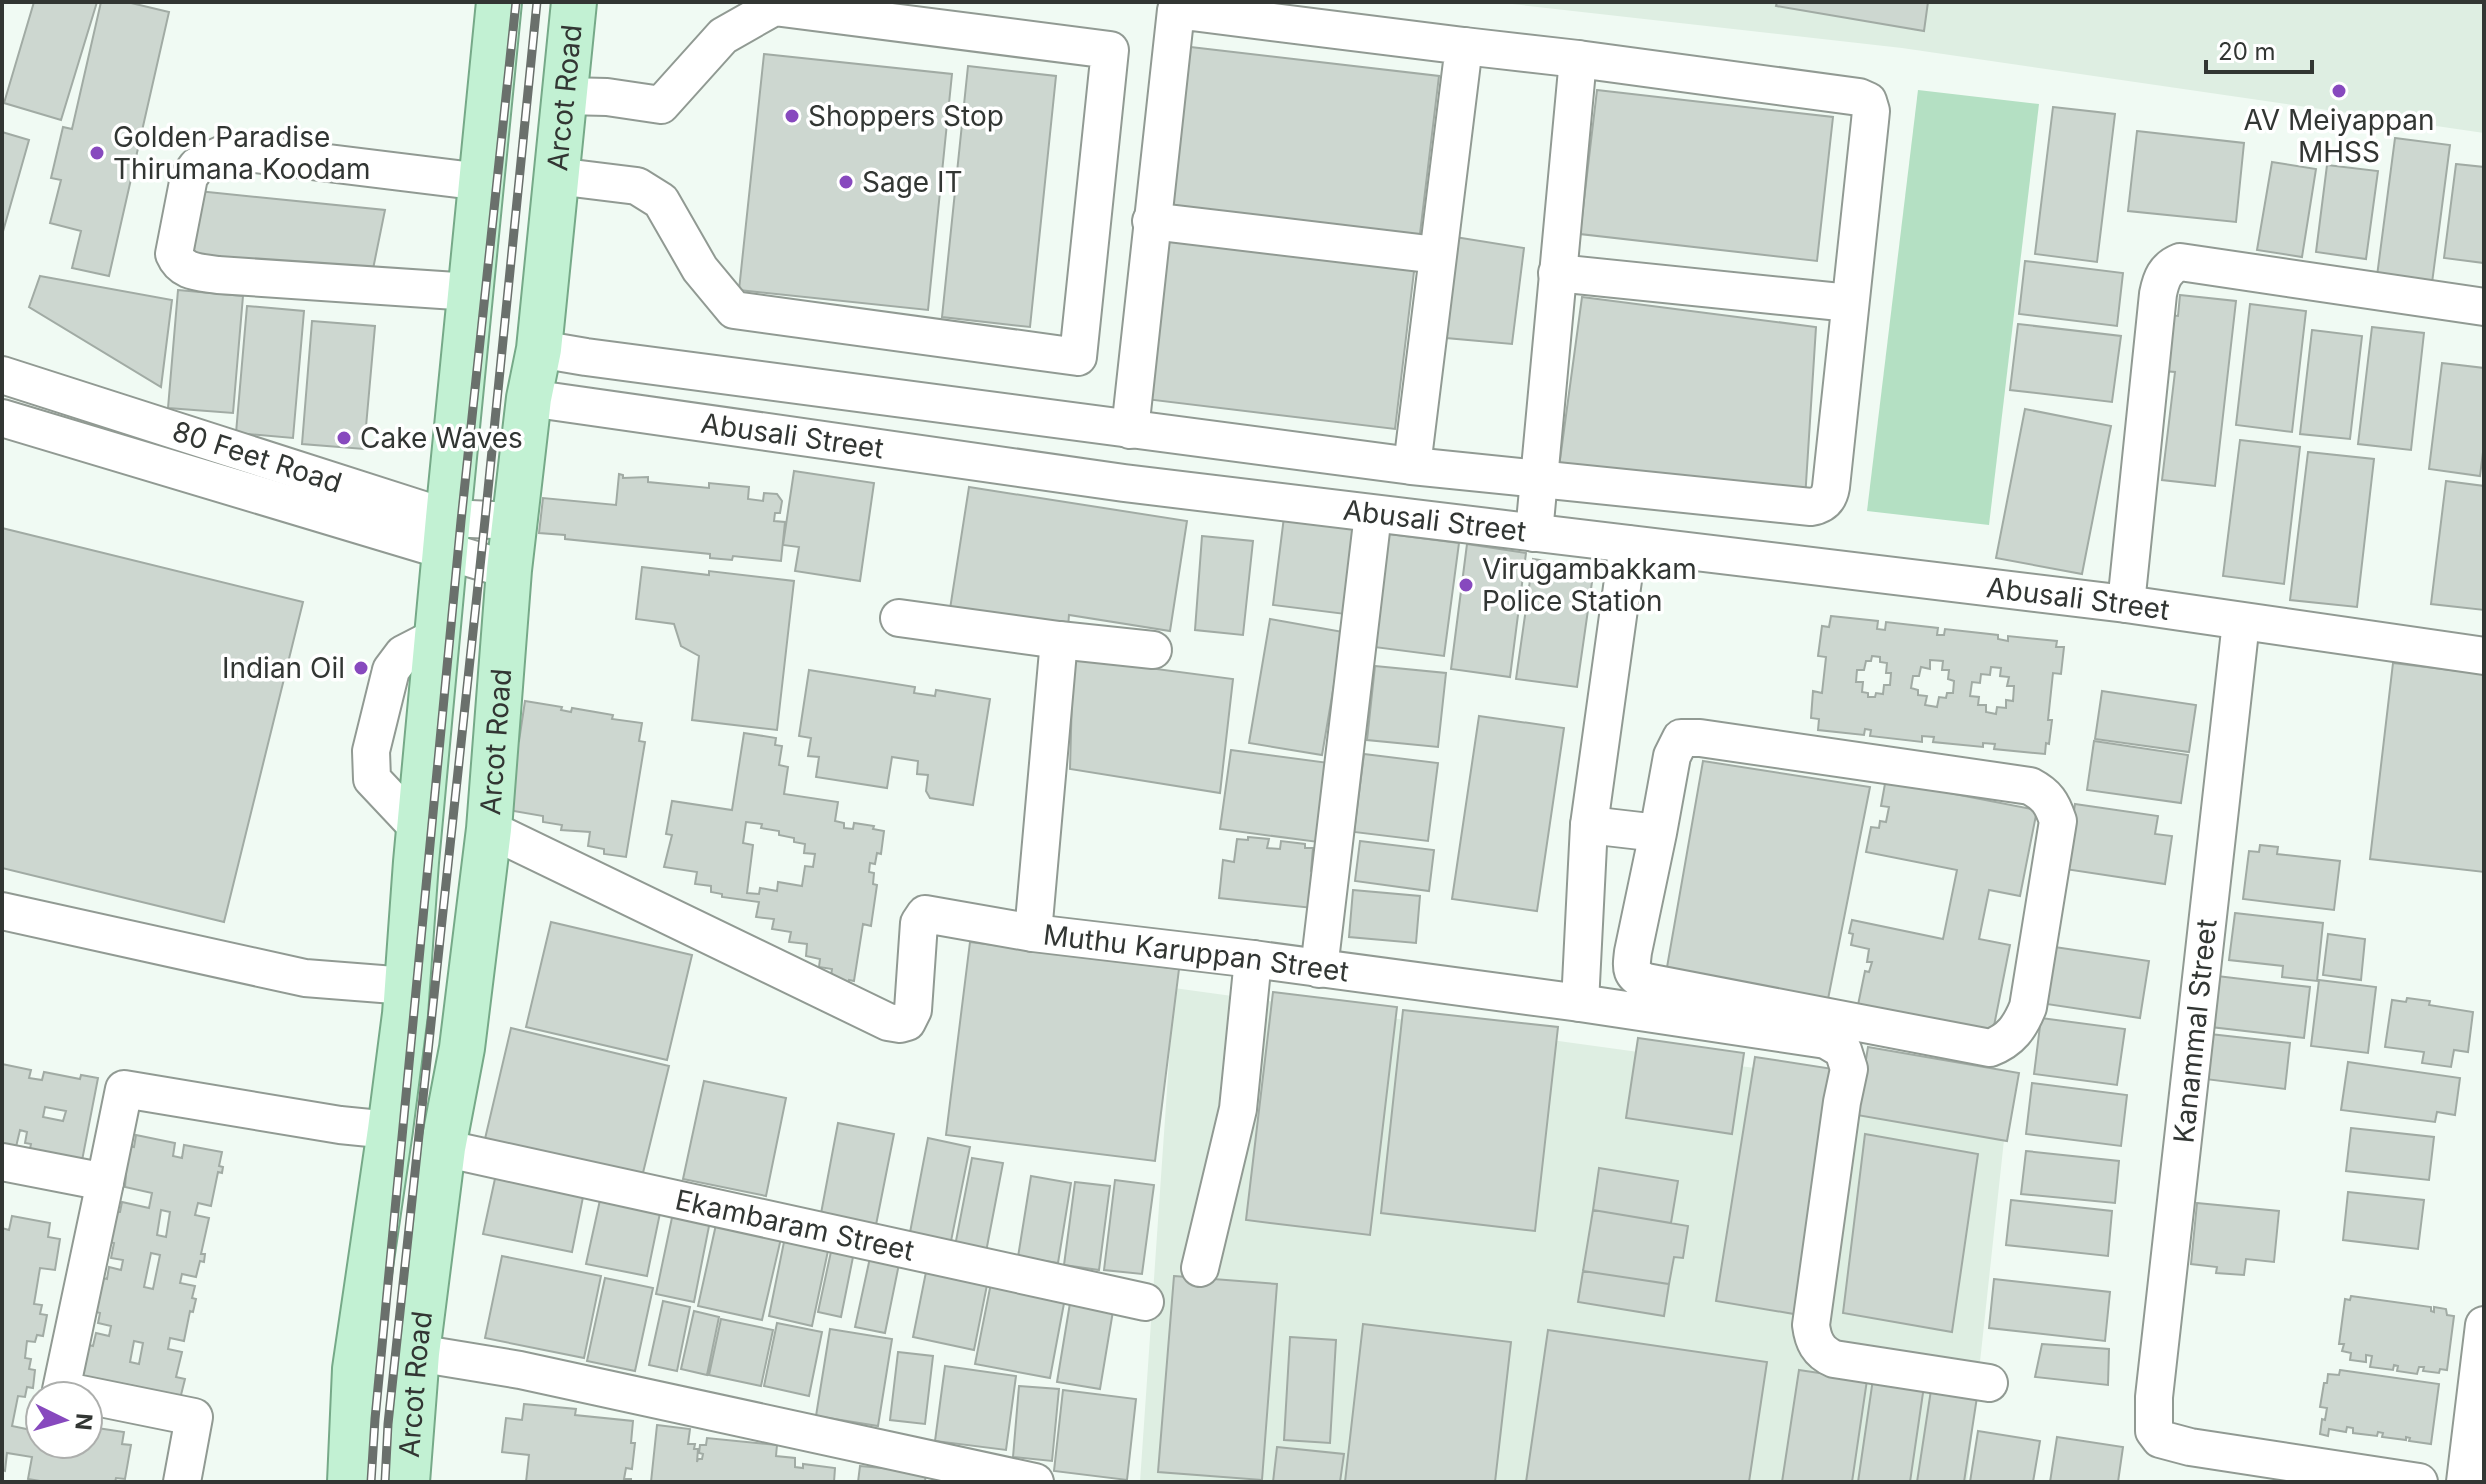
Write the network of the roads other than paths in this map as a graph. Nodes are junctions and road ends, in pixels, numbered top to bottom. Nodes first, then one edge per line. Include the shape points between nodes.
1 (499, 2) edge
2 (574, 2) edge
3 (1464, 46) junction
4 (1578, 59) junction
5 (565, 96) junction
6 (556, 176) junction
7 (467, 180) junction
8 (1151, 221) junction
9 (1437, 255) junction
10 (1557, 273) junction
11 (454, 290) junction
12 (1850, 303) junction
13 (2484, 307) edge
14 (539, 349) junction
15 (2, 375) edge
16 (529, 398) junction
17 (2, 418) edge
18 (1130, 430) junction
19 (1412, 466) junction
20 (1537, 479) junction
21 (1373, 514) junction
22 (515, 521) junction
23 (1534, 533) junction
24 (447, 534) junction
25 (1628, 544) junction
26 (509, 570) junction
27 (2126, 604) junction
28 (899, 618) dead end
29 (2241, 622) junction
30 (1059, 640) junction
31 (1153, 650) dead end
32 (2484, 656) edge
33 (1589, 825) junction
34 (489, 829) junction
35 (1658, 833) junction
36 (2, 911) edge
37 (1033, 933) junction
38 (1253, 959) junction
39 (1319, 969) junction
40 (407, 986) junction
41 (1580, 1003) junction
42 (390, 1130) junction
43 (443, 1148) junction
44 (2, 1162) edge
45 (105, 1182) junction
46 (1200, 1268) dead end
47 (1145, 1302) dead end
48 (2484, 1325) edge
49 (417, 1353) junction
50 (1989, 1383) dead end
51 (182, 1482) edge
52 (350, 1482) edge
53 (407, 1482) edge
54 (1035, 1482) edge
55 (2419, 1482) edge
56 (2465, 1482) edge

1 - 7 main road, Arcot Road
2 - 5 main road, Arcot Road
3 - 4 street
3 - 8 street via 1176,10
3 - 9 street
4 - 10 street
4 - 12 street via 1868,101
5 - 6 main road, Arcot Road
5 - 6 street via 661,105 723,36 774,7 1110,50 1078,357 734,310 700,269 661,201 637,186
6 - 14 main road, Arcot Road
7 - 11 main road, Arcot Road
7 - 11 street via 230,151 197,166 189,177 174,254 178,265 188,270 218,275
8 - 9 street
8 - 18 street
9 - 19 street
10 - 12 street
10 - 20 street
11 - 24 main road, Arcot Road
12 - 20 street via 1831,487 1823,502 1811,507
13 - 27 street via 2173,265 2158,294
14 - 16 main road, Arcot Road
14 - 18 street
15 - 24 street, 80 Feet Road
16 - 21 street, Abusali Street
16 - 22 main road, Arcot Road
17 - 24 street, 80 Feet Road
18 - 19 street
19 - 20 street
20 - 23 street
21 - 23 street, Abusali Street
21 - 39 street
22 - 24 street, 80 Feet Road
22 - 26 main road, Arcot Road
23 - 25 street, Abusali Street
24 - 26 street, 80 Feet Road
24 - 40 main road, Arcot Road
25 - 27 street, Abusali Street
25 - 33 street
26 - 34 main road, Arcot Road
27 - 29 street, Abusali Street
28 - 30 street
29 - 32 street, Abusali Street
29 - 55 street, Kanammal Street via 2154,1431 2160,1439 2190,1447
30 - 31 street
30 - 37 street
33 - 35 street
33 - 41 street
34 - 37 street, Muthu Karuppan Street via 888,1022 907,1022 913,1010 919,923 925,914
34 - 43 main road, Arcot Road via 462,1048
35 - 35 street via 1672,756 1681,738 2030,786 2045,793 2058,821 2022,1022 2013,1035 1990,1048 1635,977 1633,952
36 - 40 street via 305,978
37 - 38 street, Muthu Karuppan Street
38 - 39 street, Muthu Karuppan Street
38 - 46 street via 1238,1109
39 - 41 street, Muthu Karuppan Street
40 - 42 main road, Arcot Road
41 - 50 street, Muthu Karuppan Street via 1826,1040 1843,1050 1849,1069 1811,1325 1816,1346 1834,1359
42 - 45 street via 124,1089
42 - 52 main road, Arcot Road via 355,1369
43 - 47 street, Ekambaram Street
43 - 49 main road, Arcot Road
44 - 45 street
45 - 51 street via 61,1390 194,1417
48 - 56 street
49 - 53 main road, Arcot Road
49 - 54 street via 520,1370

